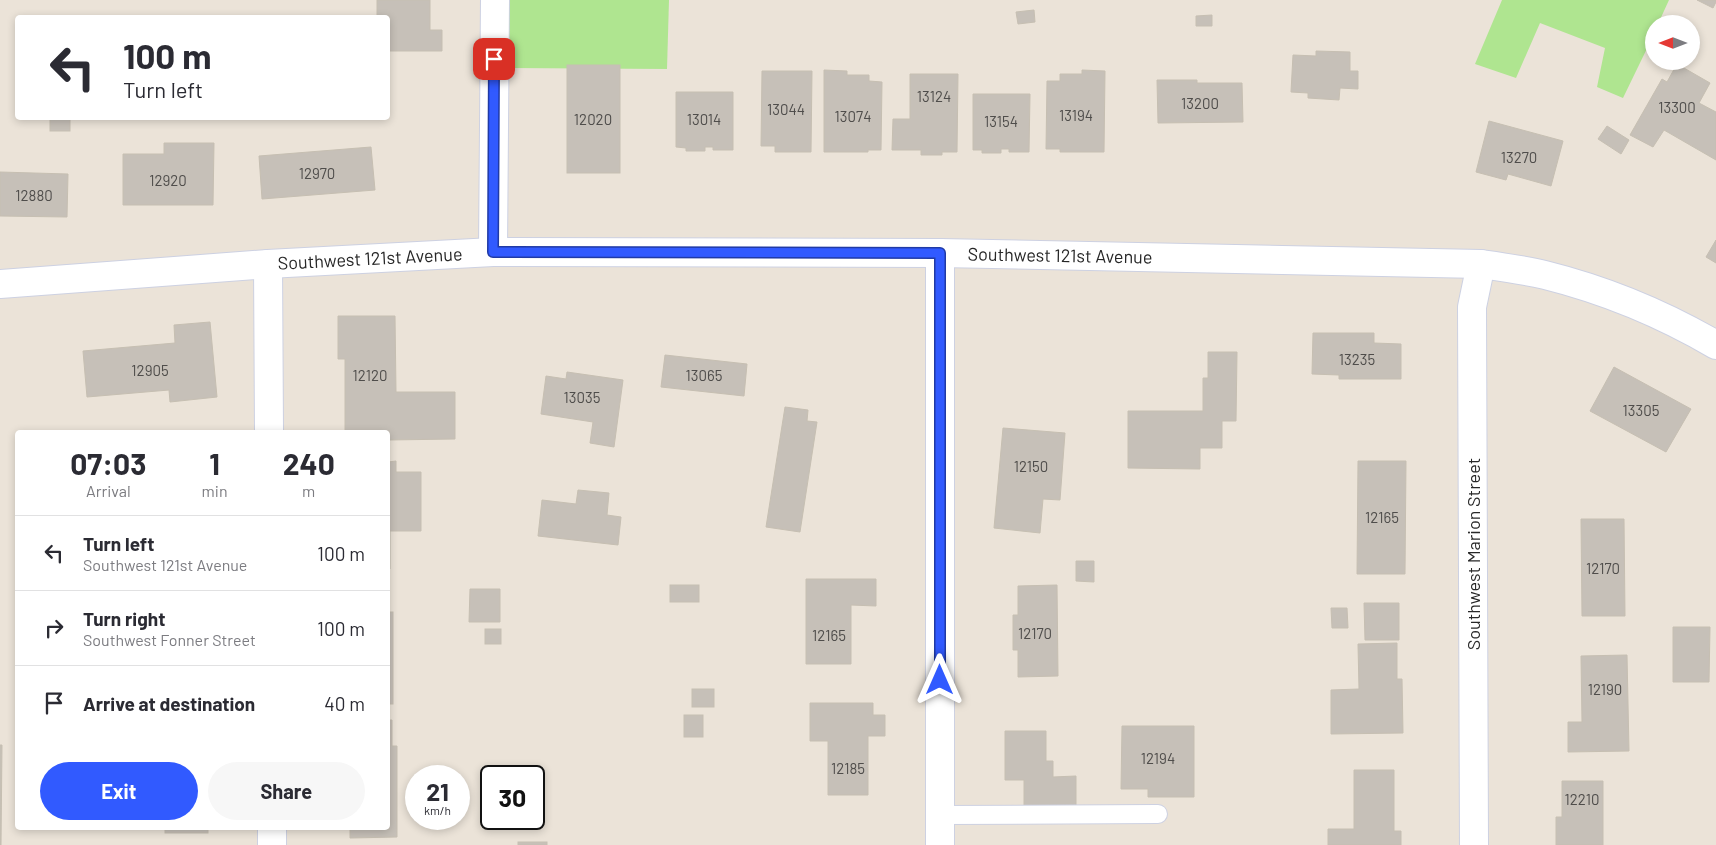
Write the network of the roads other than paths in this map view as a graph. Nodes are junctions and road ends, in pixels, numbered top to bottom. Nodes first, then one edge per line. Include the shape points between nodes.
1 (495, 0) edge
2 (493, 252) junction
3 (940, 253) junction
4 (268, 264) junction
5 (1481, 264) junction
6 (0, 284) edge
7 (1716, 344) edge
8 (269, 430) edge
9 (1158, 814) dead end
10 (940, 815) junction
11 (272, 830) edge
12 (272, 845) edge
13 (940, 845) edge
14 (1474, 845) edge

1 - 2 main road
2 - 3 main road, Southwest 121st Avenue
2 - 4 main road, Southwest 121st Avenue
3 - 5 main road, Southwest 121st Avenue
3 - 10 main road
4 - 6 main road, Southwest 121st Avenue
4 - 8 main road
5 - 7 main road, Southwest 121st Avenue via 1544,274 1599,291 1688,328
5 - 14 main road, Southwest Marion Street via 1472,307
9 - 10 lane
10 - 13 main road
11 - 12 main road

